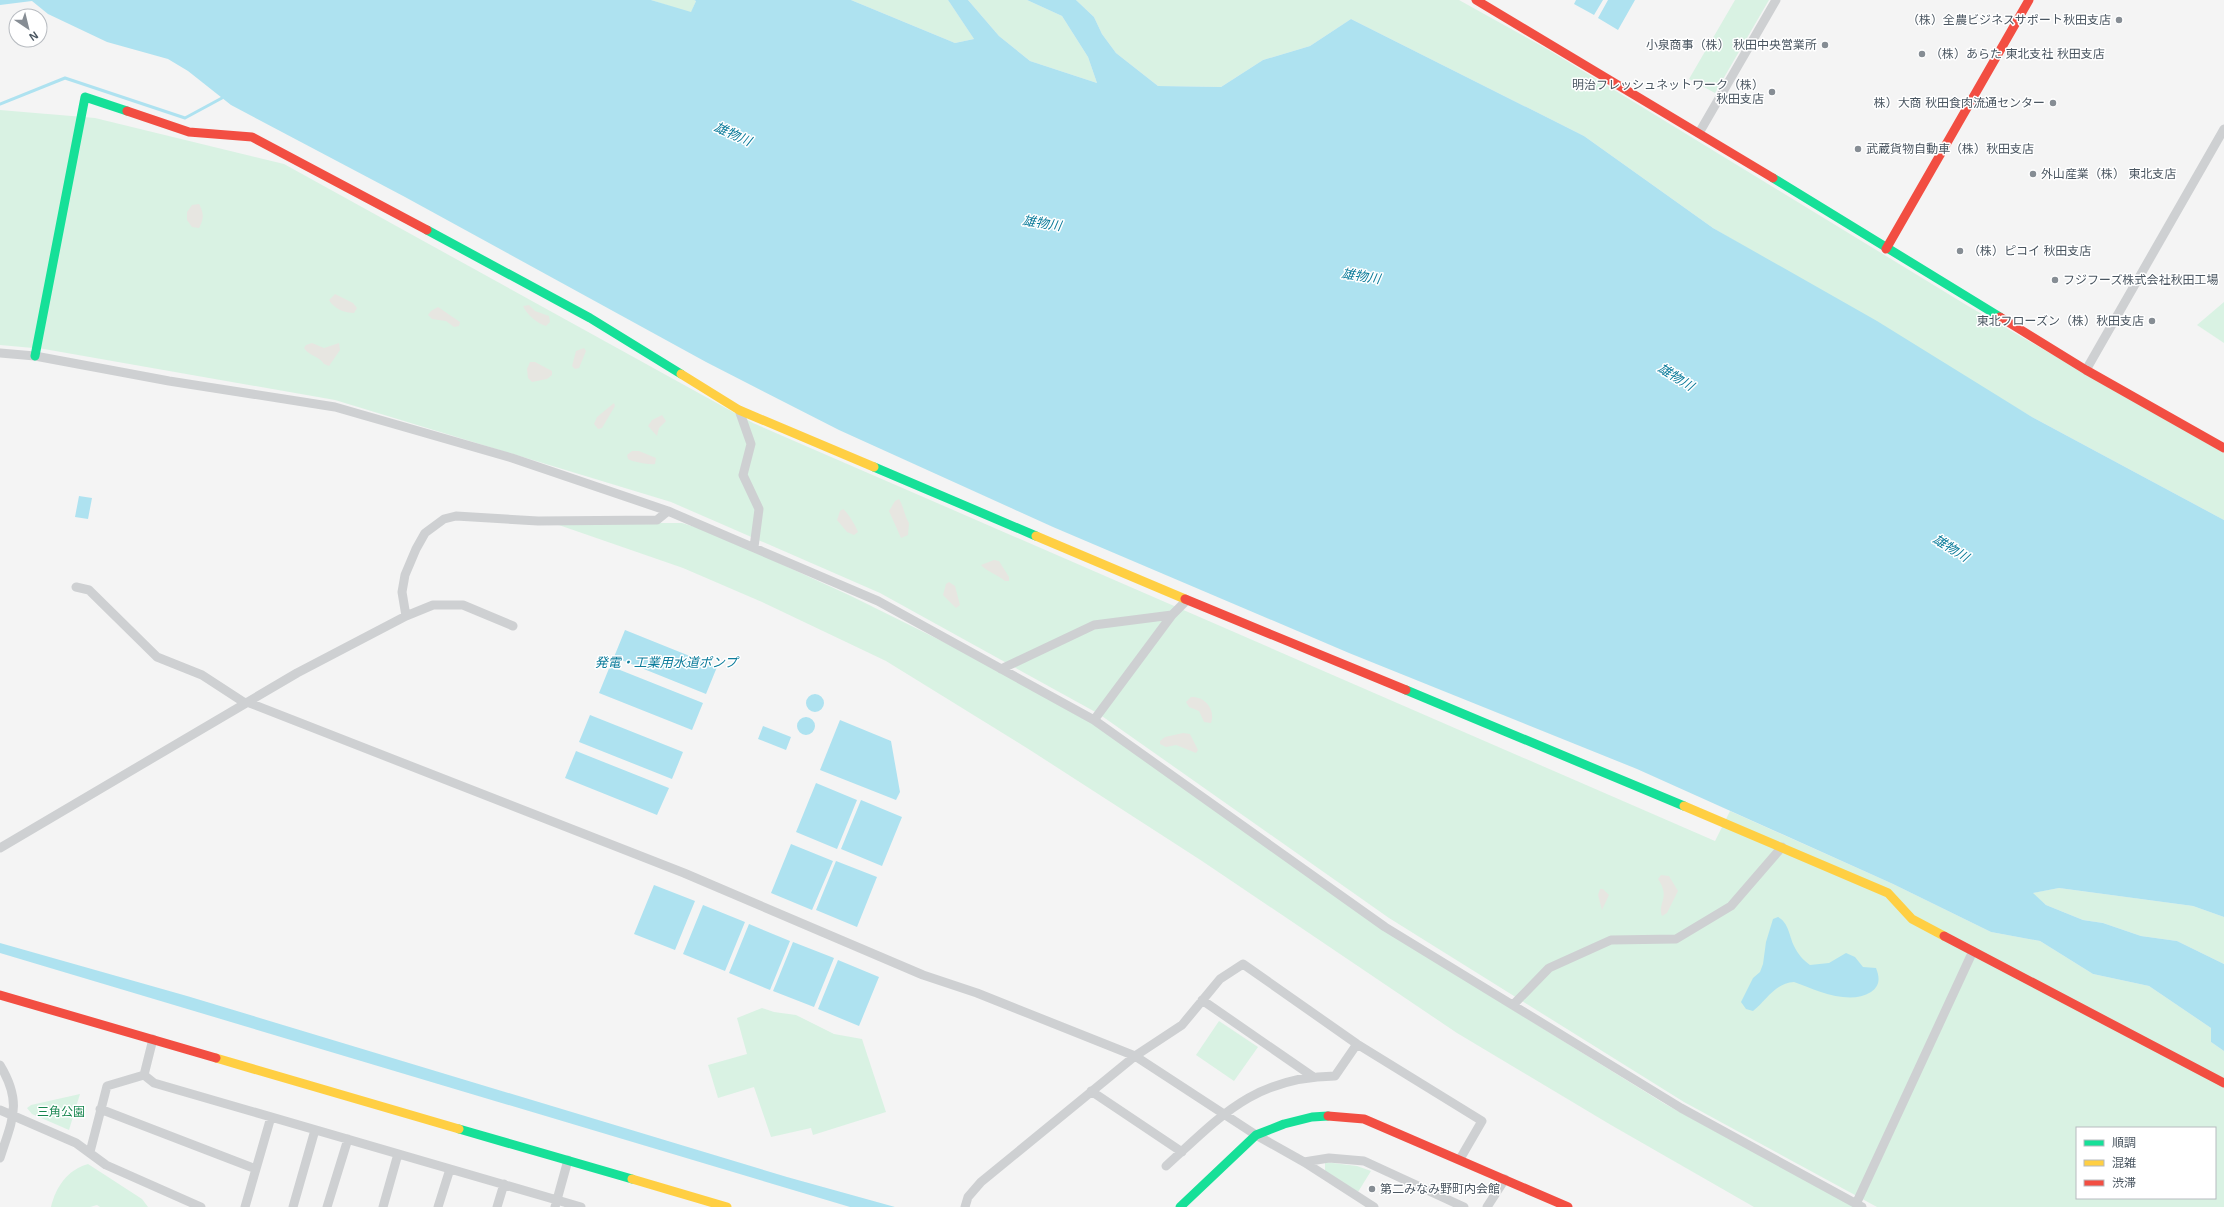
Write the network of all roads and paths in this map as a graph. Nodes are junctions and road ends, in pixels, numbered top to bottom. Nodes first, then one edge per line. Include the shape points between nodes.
1 (1476, 0) edge
2 (1776, 0) edge
3 (2029, 0) edge
4 (2224, 129) edge
5 (1699, 132) junction
6 (1886, 249) junction
7 (0, 353) edge
8 (35, 356) junction
9 (2086, 370) junction
10 (738, 410) junction
11 (2224, 448) edge
12 (668, 511) junction
13 (754, 547) junction
14 (76, 587) dead end
15 (1187, 600) junction
16 (1172, 615) junction
17 (406, 616) junction
18 (513, 626) dead end
19 (1001, 669) junction
20 (246, 703) junction
21 (1094, 720) junction
22 (1782, 847) junction
23 (0, 848) edge
24 (1973, 951) junction
25 (0, 995) edge
26 (1202, 1000) junction
27 (1513, 1005) junction
28 (153, 1040) junction
29 (1357, 1044) junction
30 (1135, 1056) junction
31 (0, 1065) edge
32 (144, 1075) junction
33 (1312, 1076) junction
34 (2224, 1083) edge
35 (1091, 1091) junction
36 (100, 1109) junction
37 (0, 1110) edge
38 (1224, 1114) junction
39 (14, 1115) junction
40 (272, 1117) junction
41 (316, 1130) junction
42 (1256, 1135) junction
43 (348, 1139) junction
44 (90, 1152) junction
45 (1182, 1152) junction
46 (398, 1154) junction
47 (0, 1158) edge
48 (1460, 1159) junction
49 (568, 1160) junction
50 (1304, 1162) junction
51 (1166, 1166) dead end
52 (256, 1169) junction
53 (450, 1169) junction
54 (1505, 1179) junction
55 (504, 1184) junction
56 (556, 1203) edge
57 (1364, 1204) edge
58 (1859, 1205) edge
59 (201, 1207) edge
60 (245, 1207) edge
61 (292, 1207) edge
62 (327, 1207) edge
63 (383, 1207) edge
64 (438, 1207) edge
65 (497, 1207) edge
66 (581, 1207) edge
67 (727, 1207) edge
68 (965, 1207) edge
69 (1180, 1207) edge
70 (1374, 1207) edge
71 (1464, 1207) edge
72 (1487, 1207) edge
73 (1568, 1207) edge

1 - 5 street
2 - 5 street
3 - 6 street
4 - 9 street
5 - 6 street
6 - 9 street
7 - 8 street
8 - 10 street via 85,97 190,132 252,137 590,318
8 - 12 street via 168,381 335,407 512,458
9 - 11 street
10 - 13 street via 751,444 742,475 759,509
10 - 15 street
12 - 13 street
12 - 17 street via 657,520 538,521 456,516 444,519 425,532 405,575 402,592
13 - 19 street via 878,601
14 - 20 street via 89,590 157,657 202,675
15 - 16 street
15 - 22 street
16 - 19 street via 1094,625
16 - 21 street
17 - 18 street via 433,605 464,605
17 - 20 street via 344,646
19 - 21 street
20 - 23 street
20 - 30 street via 684,873 923,975 977,993
21 - 27 street via 1385,927
22 - 24 street via 1888,893 1912,919
22 - 27 street via 1731,906 1676,938 1611,940 1549,968
24 - 34 street
24 - 58 street
25 - 28 street
26 - 29 street via 1220,979 1244,964
26 - 30 street via 1182,1025
26 - 33 street
27 - 58 street via 1681,1108
28 - 32 street
28 - 49 street
29 - 33 street via 1335,1076
29 - 48 street via 1482,1121
30 - 35 street
30 - 38 street
31 - 39 street via 11,1082
32 - 36 street via 107,1086
32 - 40 street via 154,1082
33 - 38 street via 1266,1088
35 - 45 street
35 - 68 street via 981,1182 968,1197
36 - 44 street
36 - 52 street
37 - 39 street
38 - 42 street
38 - 45 street
39 - 44 street
39 - 47 street
40 - 41 street
40 - 52 street
41 - 43 street
41 - 61 street
42 - 48 street via 1312,1117 1364,1119
42 - 50 street
42 - 69 street
43 - 46 street
43 - 62 street
44 - 59 street via 106,1165
45 - 51 street
46 - 53 street
46 - 63 street
48 - 54 street
49 - 56 street
49 - 67 street
50 - 57 street
50 - 71 street via 1328,1158 1364,1161
52 - 60 street
53 - 55 street
53 - 64 street
54 - 72 street
54 - 73 street
55 - 56 street
55 - 65 street
56 - 66 street
57 - 70 street

